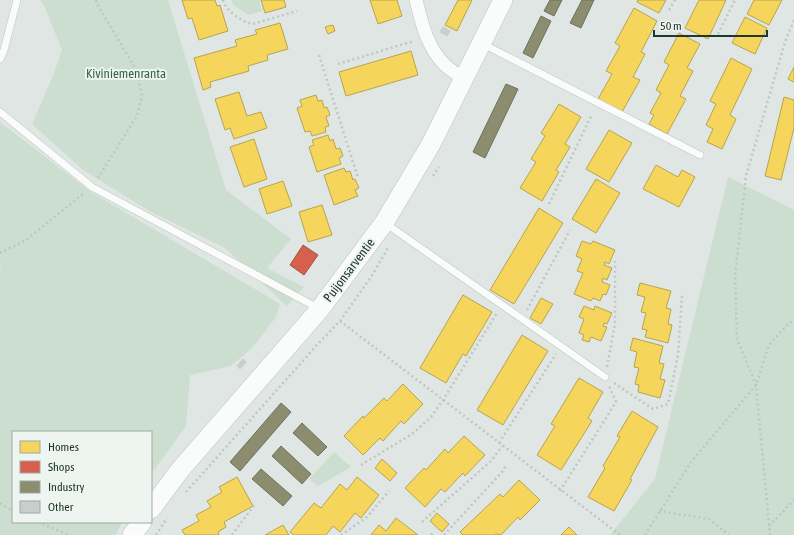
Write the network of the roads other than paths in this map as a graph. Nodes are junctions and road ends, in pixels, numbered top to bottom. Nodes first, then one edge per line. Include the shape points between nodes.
1 (17, 0) edge
2 (416, 0) edge
3 (503, 0) edge
4 (481, 43) junction
5 (0, 59) edge
6 (463, 78) junction
7 (0, 112) edge
8 (700, 155) dead end
9 (384, 223) junction
10 (320, 309) junction
11 (605, 378) road end
12 (152, 509) edge
13 (141, 523) edge
14 (132, 535) edge

1 - 5 lane
2 - 6 street via 426,38 446,66
3 - 4 main road, Puijonsarventie
4 - 6 main road, Puijonsarventie
4 - 8 lane
6 - 9 main road, Puijonsarventie via 430,144
7 - 10 lane via 92,187
9 - 10 main road, Puijonsarventie
9 - 11 lane
10 - 12 main road, Puijonsarventie via 180,470
13 - 14 main road

